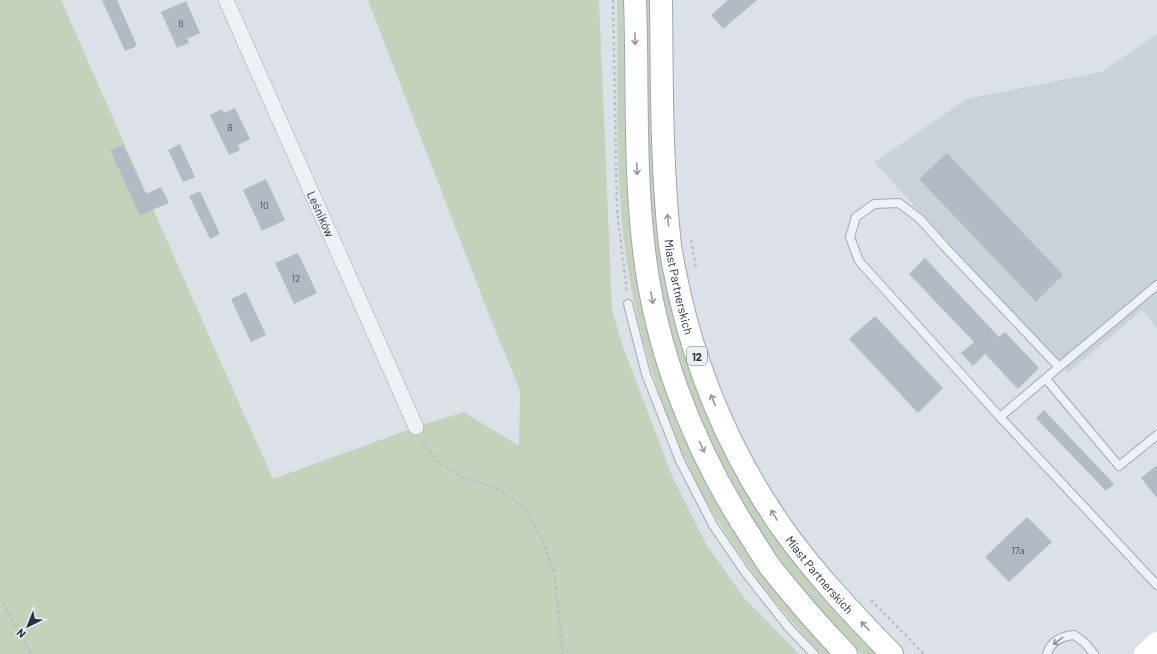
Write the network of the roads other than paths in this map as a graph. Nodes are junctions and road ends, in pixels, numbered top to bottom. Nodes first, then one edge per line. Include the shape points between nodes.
1 (226, 0) edge
2 (635, 0) edge
3 (661, 0) edge
4 (1157, 285) edge
5 (628, 304) dead end
6 (1059, 367) junction
7 (1046, 379) junction
8 (1000, 417) junction
9 (416, 427) road end
10 (1157, 435) edge
11 (1157, 585) edge
12 (1157, 643) edge
13 (814, 654) edge
14 (846, 654) edge
15 (892, 654) edge
16 (1047, 654) edge
17 (1094, 654) edge
18 (1145, 654) edge

1 - 9 street, Leśników
2 -> 14 main road, 12 via 637,166 644,250 653,303 683,406 730,504 770,566
15 -> 3 main road, Miast Partnerskich / 12 via 830,589 783,528 748,473 705,379 684,315 671,247 663,167
4 - 6 lane
5 - 13 lane via 646,374 680,461 713,525 745,572 789,628
6 - 7 lane
6 - 8 lane via 910,210 899,202 874,204 856,217 850,237 859,261
7 - 8 lane
7 - 10 lane via 1120,466
8 - 11 lane
12 - 18 main road
17 -> 16 lane via 1074,635 1066,635 1057,640

